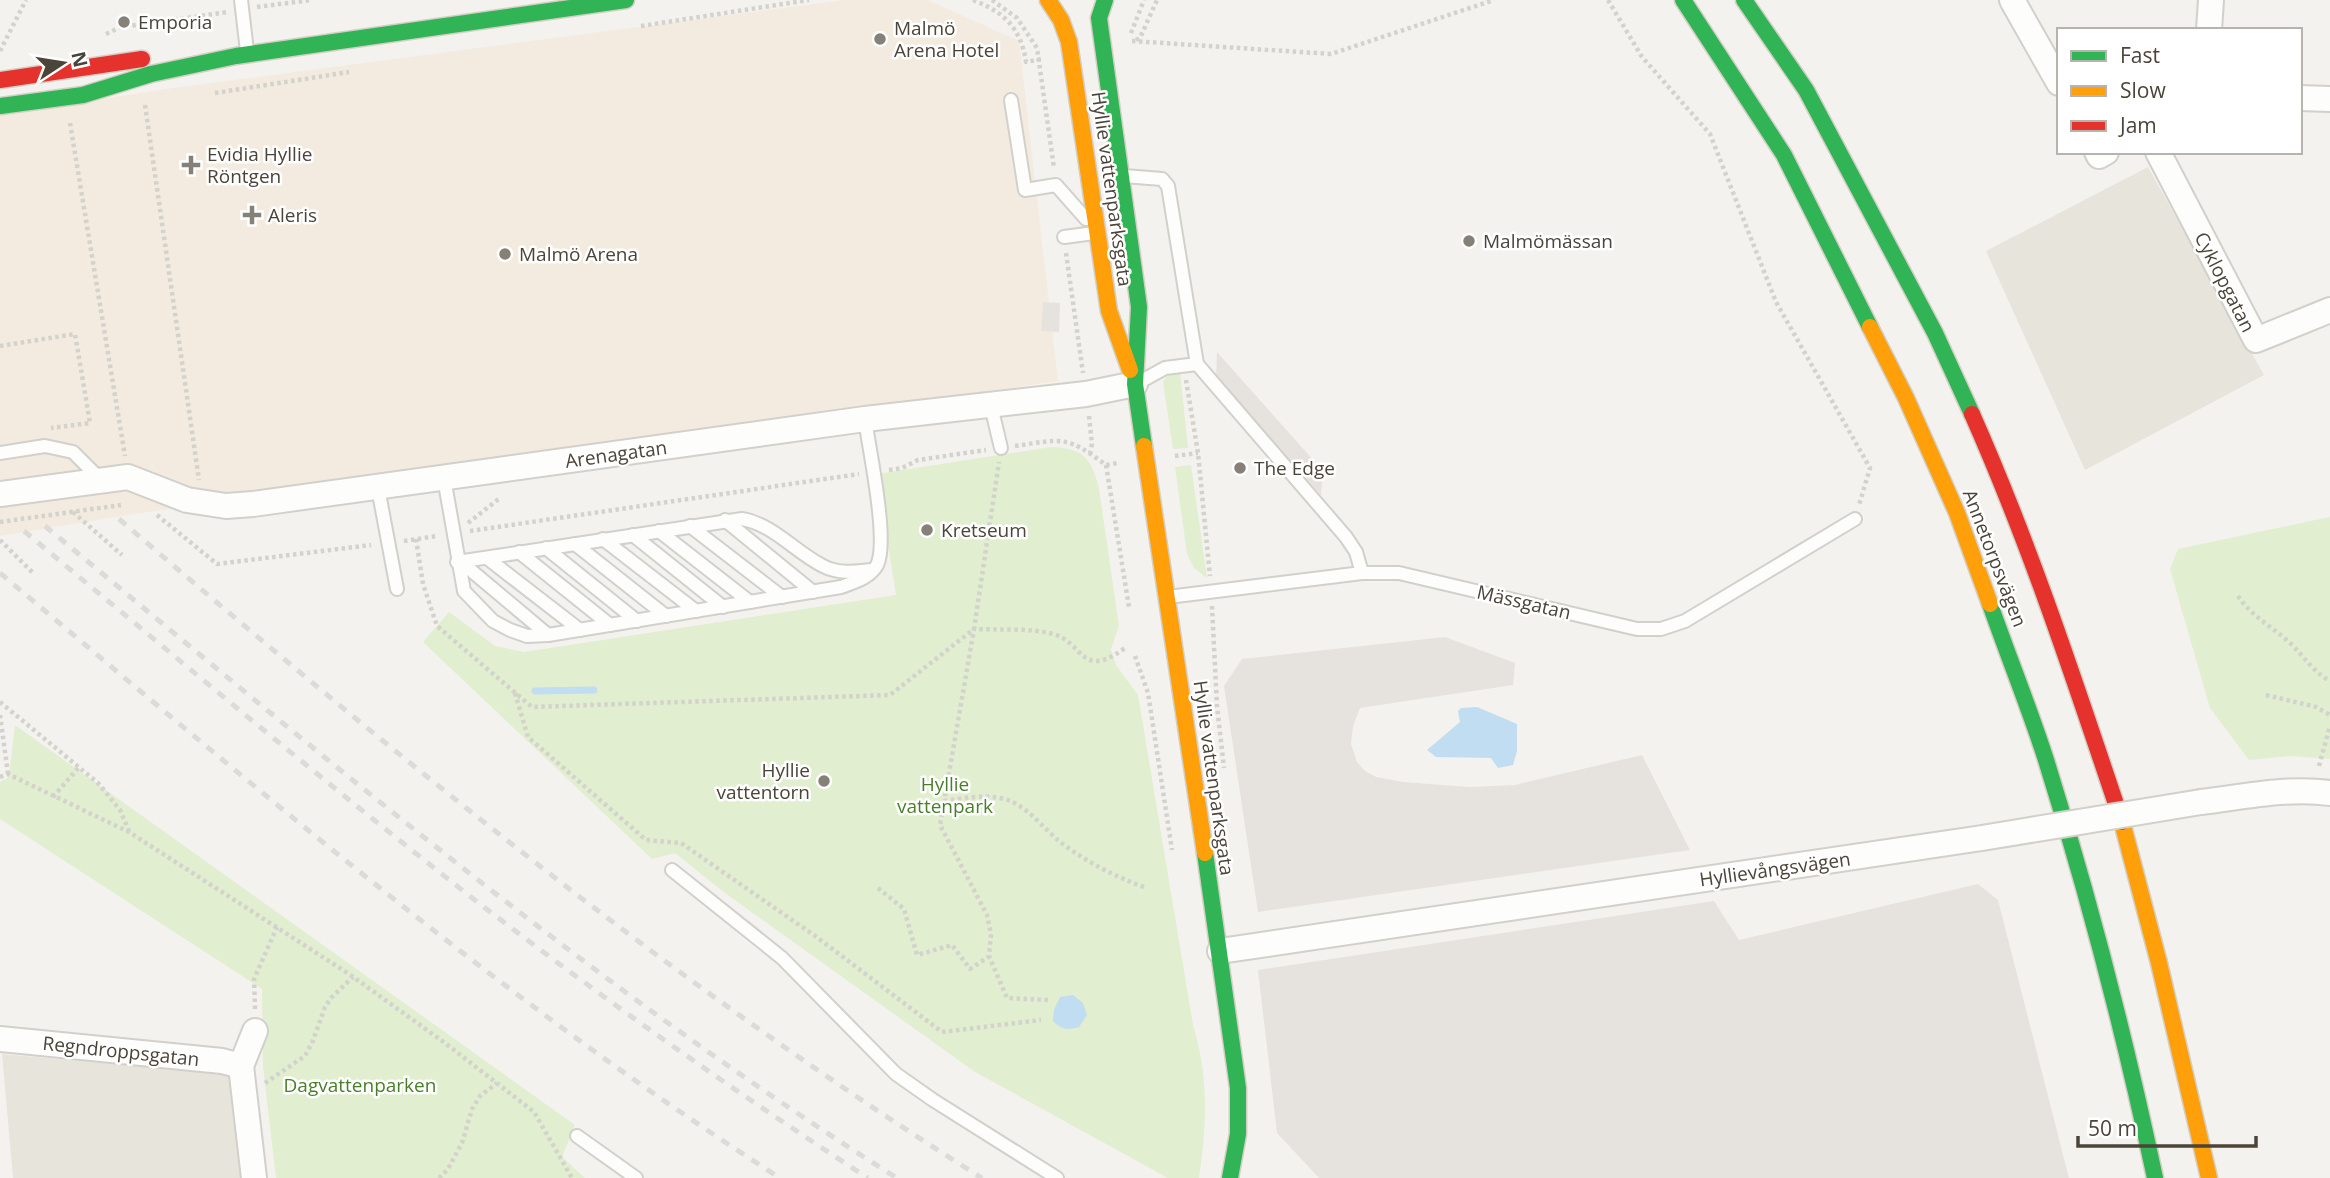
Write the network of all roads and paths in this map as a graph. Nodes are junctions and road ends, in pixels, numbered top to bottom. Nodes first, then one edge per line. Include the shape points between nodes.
1 (26, 0) edge
2 (311, 0) edge
3 (626, 0) edge
4 (992, 0) edge
5 (1048, 0) edge
6 (1105, 0) edge
7 (1144, 0) edge
8 (1494, 0) edge
9 (1608, 0) edge
10 (1683, 0) edge
11 (1744, 0) edge
12 (2012, 0) edge
13 (2211, 0) edge
14 (241, 5) edge
15 (2210, 28) edge
16 (1131, 30) dead end
17 (1787, 33) dead end
18 (98, 38) dead end
19 (1132, 41) dead end
20 (1037, 48) dead end
21 (0, 51) edge
22 (242, 56) junction
23 (2057, 79) edge
24 (0, 80) edge
25 (1806, 90) junction
26 (2302, 98) edge
27 (2330, 99) edge
28 (1011, 100) dead end
29 (145, 104) dead end
30 (0, 106) edge
31 (68, 115) dead end
32 (2159, 154) edge
33 (1120, 176) junction
34 (1098, 233) junction
35 (1064, 237) dead end
36 (2330, 310) edge
37 (0, 346) edge
38 (1197, 364) junction
39 (1135, 384) junction
40 (991, 406) junction
41 (864, 419) junction
42 (39, 430) dead end
43 (1001, 448) junction
44 (0, 453) edge
45 (1145, 460) junction
46 (1106, 465) junction
47 (873, 472) junction
48 (128, 477) junction
49 (444, 478) junction
50 (100, 479) junction
51 (378, 488) junction
52 (0, 494) edge
53 (500, 498) dead end
54 (131, 503) dead end
55 (202, 503) junction
56 (72, 512) junction
57 (155, 513) dead end
58 (1855, 519) joint
59 (725, 520) junction
60 (0, 522) edge
61 (690, 526) junction
62 (659, 531) junction
63 (454, 534) junction
64 (633, 535) junction
65 (416, 539) junction
66 (603, 539) junction
67 (0, 540) edge
68 (388, 543) junction
69 (575, 544) junction
70 (546, 548) junction
71 (519, 552) junction
72 (122, 555) dead end
73 (486, 558) junction
74 (459, 562) junction
75 (871, 570) junction
76 (1362, 573) junction
77 (34, 574) dead end
78 (397, 589) dead end
79 (813, 592) junction
80 (1211, 592) junction
81 (2238, 596) dead end
82 (782, 597) junction
83 (1166, 597) junction
84 (750, 602) junction
85 (723, 607) junction
86 (1129, 607) dead end
87 (696, 611) junction
88 (666, 616) junction
89 (637, 621) junction
90 (610, 625) junction
91 (974, 629) junction
92 (580, 630) junction
93 (548, 635) junction
94 (1125, 648) dead end
95 (1135, 656) dead end
96 (2330, 681) edge
97 (514, 693) junction
98 (2266, 695) dead end
99 (0, 702) edge
100 (0, 715) edge
101 (2330, 715) edge
102 (2330, 726) edge
103 (2319, 766) dead end
104 (79, 767) junction
105 (1225, 771) dead end
106 (8, 774) junction
107 (0, 777) edge
108 (2330, 793) edge
109 (53, 797) junction
110 (944, 801) junction
111 (129, 832) junction
112 (1172, 850) dead end
113 (672, 870) dead end
114 (878, 888) dead end
115 (1147, 888) dead end
116 (277, 927) junction
117 (1220, 951) junction
118 (989, 957) junction
119 (353, 977) junction
120 (1048, 1000) dead end
121 (1041, 1020) dead end
122 (255, 1031) joint
123 (0, 1039) edge
124 (241, 1066) junction
125 (2133, 1076) junction
126 (497, 1083) junction
127 (244, 1095) junction
128 (577, 1136) dead end
129 (2209, 1174) edge
130 (254, 1178) edge
131 (439, 1178) edge
132 (572, 1178) edge
133 (636, 1178) edge
134 (1057, 1178) edge
135 (1230, 1178) edge
136 (2148, 1178) edge
137 (2155, 1178) edge

1 - 21 path
2 - 14 path
3 - 22 main road
4 - 20 path via 1017,18
5 - 34 main road, Hyllie vattenparksgata via 1069,41
6 - 33 main road, Hyllie vattenparksgata via 1101,36
7 - 16 path
8 - 19 path via 1331,54
9 - 58 path via 1642,57 1710,134 1776,302 1870,468
10 - 125 main road, Annetorpsvägen via 1784,155 1906,398 1957,513 2045,758
11 - 25 main road, Annetorpsvägen
12 - 23 street
13 - 15 street
14 - 18 path via 121,27
14 - 22 lane
17 - 25 main road
22 - 24 main road via 191,53
22 - 30 main road via 151,74 83,95
25 - 129 main road, Annetorpsvägen via 1935,333 1998,473 2060,636 2127,838
26 - 27 street
28 - 34 lane via 1025,190 1056,186
29 - 55 path
31 - 48 path
32 - 36 street, Cyklopgatan via 2256,341
33 - 38 lane via 1163,178 1168,186
33 - 39 main road, Hyllie vattenparksgata via 1139,306
34 - 35 lane
34 - 39 main road, Hyllie vattenparksgata via 1109,312
37 - 42 path via 75,334 90,423
38 - 39 lane via 1165,368
38 - 76 lane via 1346,537
39 - 40 street, Arenagatan
39 - 45 main road, Hyllie vattenparksgata
40 - 41 street, Arenagatan
40 - 43 lane
41 - 47 lane
41 - 49 street, Arenagatan
43 - 46 path via 1066,441 1078,444
43 - 47 path via 918,460 902,468
43 - 91 path
44 - 50 lane via 45,446 73,452
45 - 46 path
45 - 80 path via 1198,453
45 - 83 main road, Hyllie vattenparksgata
46 - 86 path
47 - 63 path
47 - 75 lane via 882,540 877,564
48 - 50 street, Arenagatan
48 - 55 street, Arenagatan
49 - 51 street, Arenagatan
49 - 63 lane
50 - 52 street, Arenagatan
51 - 55 street, Arenagatan via 253,505
51 - 68 lane
53 - 63 path
54 - 56 path
56 - 60 path
56 - 72 path
57 - 68 path via 217,564
58 - 76 lane, Mässgatan via 1685,621 1661,629 1637,629 1399,573
59 - 61 lane
59 - 75 lane via 742,519 764,526 824,567 846,572
59 - 79 lane
61 - 62 lane
61 - 82 lane
62 - 64 lane
62 - 84 lane
63 - 65 path
63 - 74 lane
64 - 66 lane
64 - 85 lane
65 - 68 path
65 - 97 path via 423,584 437,626
66 - 69 lane
66 - 87 lane
67 - 77 path
68 - 78 lane
69 - 70 lane
69 - 88 lane
70 - 71 lane
70 - 89 lane
71 - 73 lane
71 - 90 lane
73 - 74 lane
73 - 92 lane
74 - 93 lane
74 - 93 lane via 464,591 493,621 527,636
75 - 79 lane via 863,579
76 - 80 lane, Mässgatan
79 - 82 lane
80 - 83 lane, Mässgatan
80 - 105 path
81 - 96 path
82 - 84 lane
83 - 117 main road, Hyllie vattenparksgata
84 - 85 lane
85 - 87 lane
87 - 88 lane
88 - 89 lane
89 - 90 lane
90 - 92 lane
91 - 94 path via 1049,633 1094,661
91 - 97 path via 890,695 532,708
91 - 110 path
92 - 93 lane
95 - 112 path via 1148,693
97 - 121 path via 528,737 646,840 681,843 942,1032
98 - 101 path
99 - 104 path
100 - 106 path
102 - 103 path
104 - 109 path
104 - 111 path via 120,810
106 - 107 path
106 - 109 path
108 - 117 street, Hyllievångsvägen, bridge via 2310,790 2201,802
109 - 111 path
110 - 115 path via 984,796 1007,800 1076,853
110 - 118 path via 940,825 987,915
111 - 116 path
113 - 134 lane via 782,958 896,1074
114 - 118 path via 904,909 917,955 952,945 970,969
116 - 119 path
116 - 122 path via 254,979
117 - 135 main road, Hyllie vattenparksgata via 1238,1088 1238,1134
118 - 120 path via 1007,998
119 - 126 path
119 - 127 path via 325,1007 304,1056
122 - 124 street
123 - 124 street, Regndroppsgatan
124 - 127 street
125 - 136 main road
125 - 137 main road, Annetorpsvägen
126 - 131 path via 472,1109 462,1143
126 - 132 path via 534,1112
127 - 130 street
128 - 133 lane

